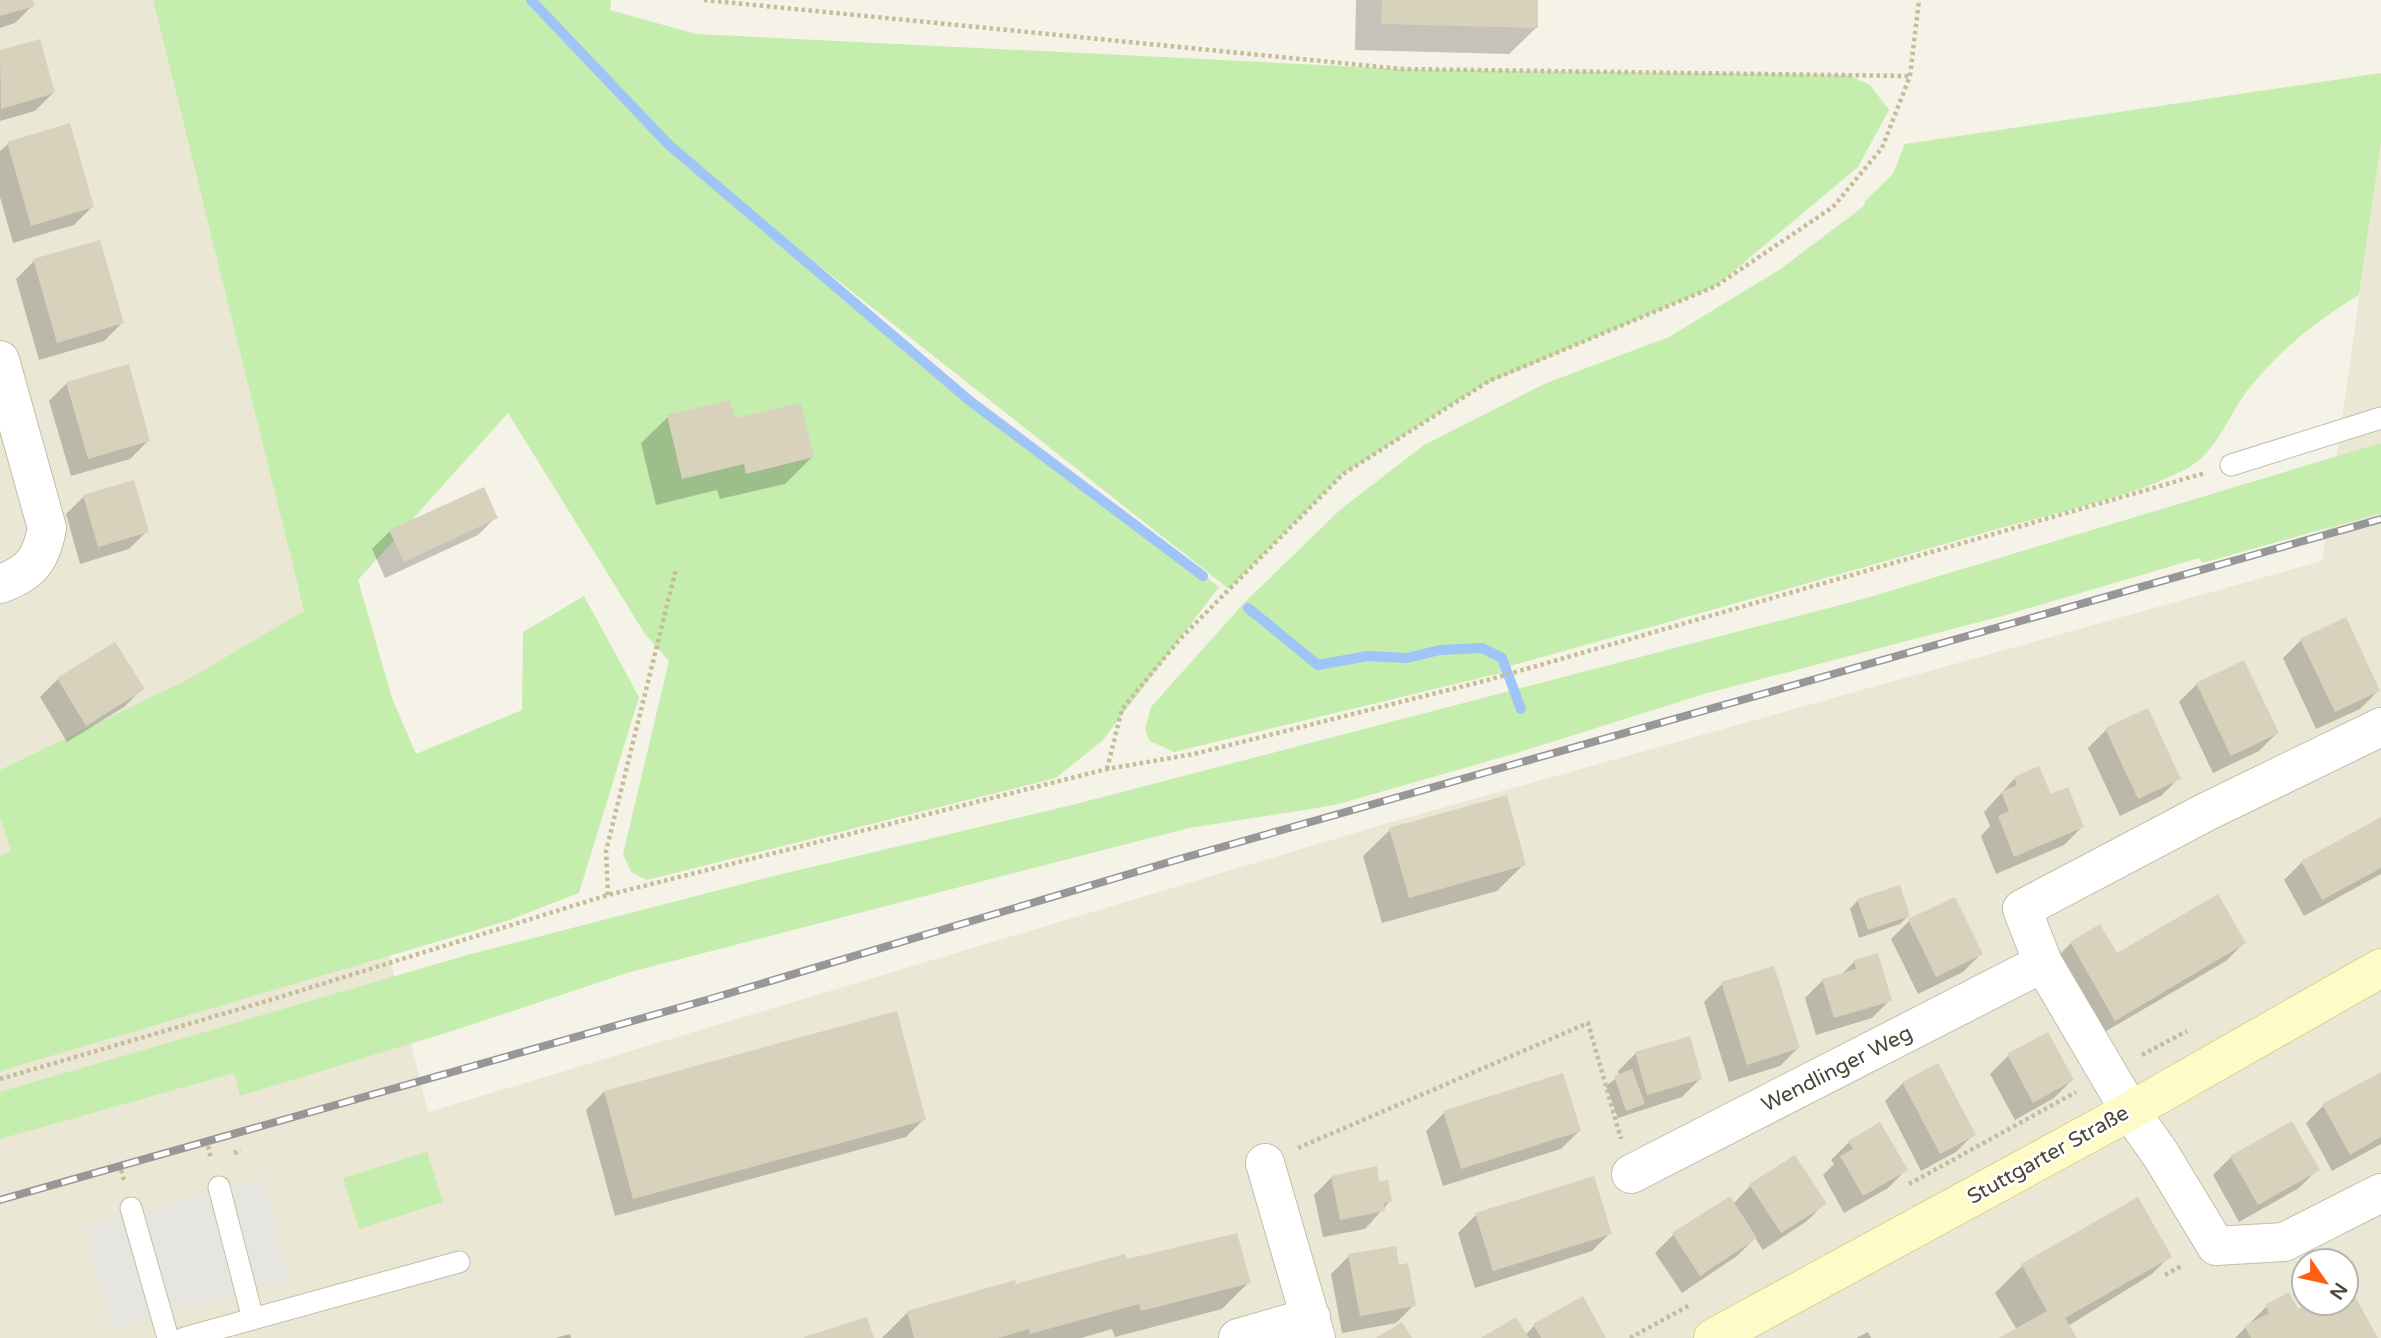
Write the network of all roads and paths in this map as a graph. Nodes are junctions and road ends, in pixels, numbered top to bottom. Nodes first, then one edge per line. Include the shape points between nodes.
1 (704, 0) edge
2 (1919, 0) edge
3 (1910, 76) junction
4 (0, 360) edge
5 (2381, 418) edge
6 (2231, 466) joint
7 (676, 569) dead end
8 (0, 584) edge
9 (2381, 727) edge
10 (1107, 769) junction
11 (608, 895) junction
12 (2043, 963) junction
13 (2381, 968) edge
14 (2198, 1025) dead end
15 (2108, 1074) junction
16 (0, 1079) edge
17 (2130, 1111) junction
18 (241, 1151) dead end
19 (234, 1153) dead end
20 (1265, 1163) joint
21 (1631, 1174) joint
22 (219, 1187) dead end
23 (1900, 1189) dead end
24 (2381, 1193) edge
25 (131, 1208) dead end
26 (459, 1262) dead end
27 (1692, 1304) dead end
28 (253, 1318) junction
29 (1314, 1328) edge
30 (168, 1338) edge
31 (184, 1338) edge
32 (1238, 1338) edge
33 (1630, 1338) edge
34 (1713, 1338) edge

1 - 3 path via 1402,69
2 - 3 path
3 - 10 path via 1882,148 1833,207 1716,286 1489,381 1343,474 1180,639 1122,709
4 - 8 street via 47,528 42,554 19,578
5 - 6 lane
6 - 10 path via 1488,680 1194,754
7 - 11 path via 606,851
9 - 12 street via 2022,909
10 - 11 path
11 - 16 path
12 - 15 street
12 - 21 street, Wendlinger Weg
13 - 17 main road, Stuttgarter Straße
14 - 15 path
15 - 17 street
15 - 23 path
17 - 24 street via 2216,1246 2284,1242
17 - 34 main road, Stuttgarter Straße
18 - 19 path
20 - 21 path via 1588,1023
20 - 29 street
22 - 28 lane
25 - 30 lane
26 - 28 lane
27 - 33 path
28 - 31 lane
29 - 32 street

